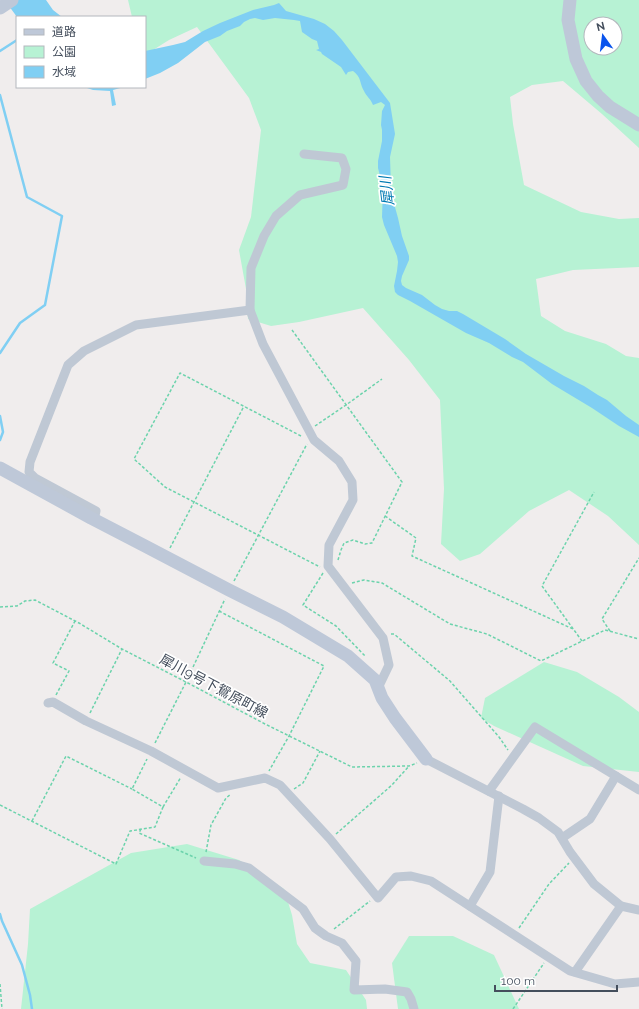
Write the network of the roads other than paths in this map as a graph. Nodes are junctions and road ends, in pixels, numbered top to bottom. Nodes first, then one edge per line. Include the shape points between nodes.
1 (12, 0) edge
2 (570, 0) edge
3 (0, 8) edge
4 (639, 125) edge
5 (304, 154) dead end
6 (250, 310) junction
7 (0, 468) edge
8 (93, 519) junction
9 (378, 688) junction
10 (51, 702) road end
11 (426, 760) joint
12 (616, 776) junction
13 (639, 790) edge
14 (489, 791) junction
15 (499, 796) junction
16 (562, 838) junction
17 (204, 861) road end
18 (470, 906) junction
19 (621, 906) junction
20 (639, 910) edge
21 (575, 972) junction
22 (639, 982) edge
23 (414, 1009) edge

1 - 3 street
2 - 4 street via 568,20 576,59 586,81 610,107
5 - 6 street via 342,158 346,168 343,185 300,195 276,216 264,236 251,268
6 - 8 street via 136,325 84,351 68,365 30,462 29,472 35,478 96,511
6 - 9 street via 263,344 311,437 339,461 352,482 353,500 329,546 328,566 383,638 389,664
7 - 8 street
8 - 9 street via 283,617 348,656 375,680
9 - 11 street via 395,718
10 - 18 street via 151,751 218,788 265,778 280,785 330,839 378,898 396,876 411,876 431,881
11 - 14 street
12 - 13 street
12 - 14 street via 536,727
12 - 16 street via 590,819
14 - 15 street
15 - 16 street via 539,818
15 - 18 street via 490,872
16 - 19 street via 594,884
17 - 23 street via 249,868 303,909 315,928 342,943 356,961 354,990 385,989 407,992
18 - 21 street
19 - 20 street
19 - 21 street
21 - 22 street via 615,984

